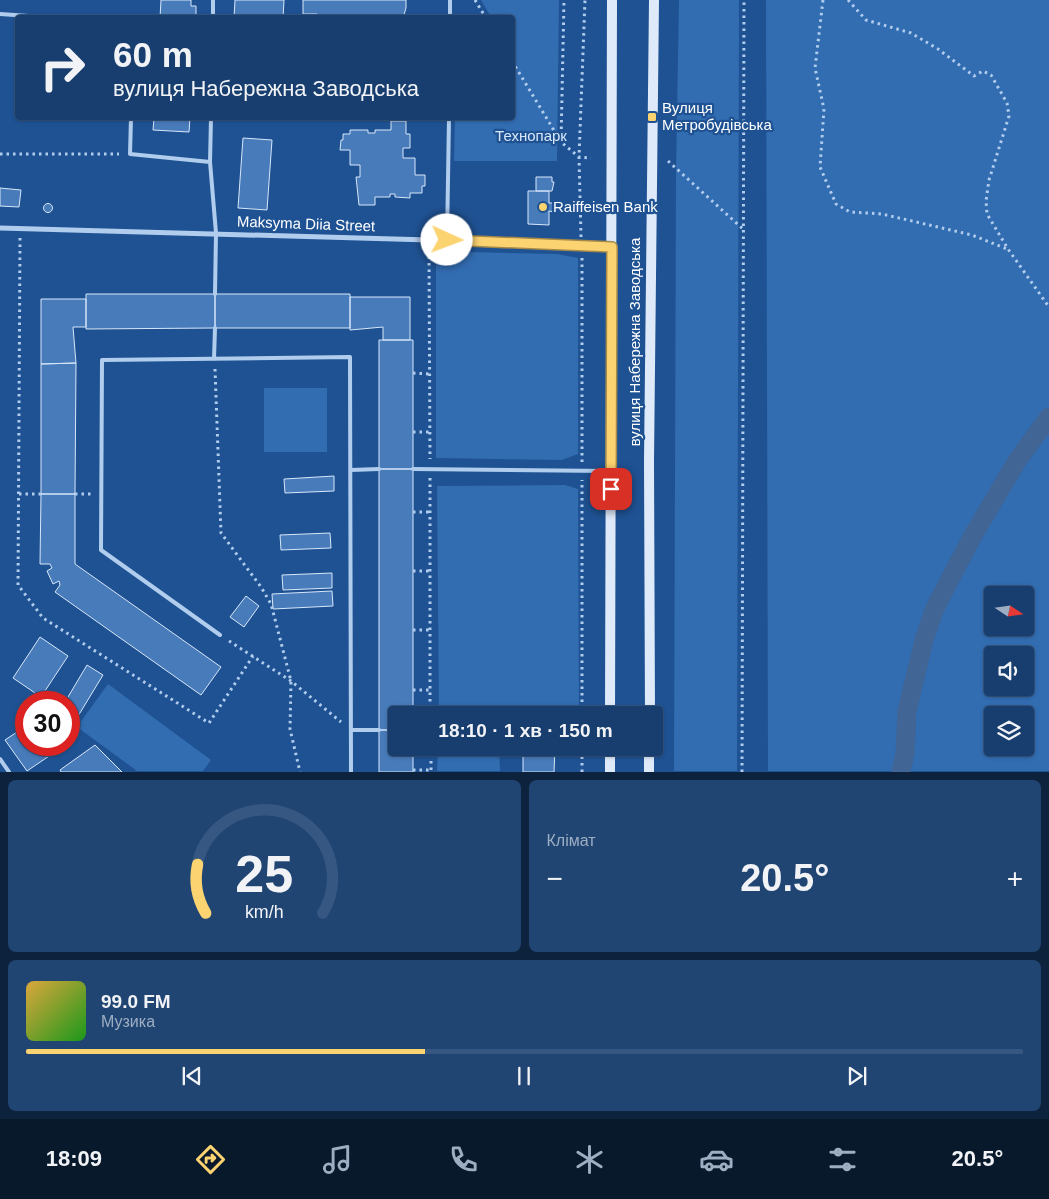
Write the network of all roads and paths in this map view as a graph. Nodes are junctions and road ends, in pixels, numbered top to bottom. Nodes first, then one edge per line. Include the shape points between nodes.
1 (213, 0) edge
2 (450, 0) edge
3 (475, 0) edge
4 (564, 0) edge
5 (585, 0) edge
6 (612, 0) edge
7 (654, 0) edge
8 (744, 0) edge
9 (823, 0) edge
10 (848, 0) edge
11 (0, 14) edge
12 (15, 15) edge
13 (213, 15) edge
14 (450, 15) edge
15 (484, 15) edge
16 (515, 66) edge
17 (131, 120) edge
18 (211, 120) edge
19 (449, 120) edge
20 (561, 142) junction
21 (0, 154) edge
22 (130, 154) junction
23 (579, 157) junction
24 (591, 158) dead end
25 (668, 161) dead end
26 (210, 162) junction
27 (20, 227) junction
28 (0, 228) edge
29 (744, 229) junction
30 (216, 233) junction
31 (447, 240) junction
32 (582, 246) junction
33 (612, 247) junction
34 (1008, 249) junction
35 (215, 294) dead end
36 (1049, 307) edge
37 (215, 328) dead end
38 (214, 358) junction
39 (413, 373) dead end
40 (429, 374) dead end
41 (414, 432) dead end
42 (429, 432) dead end
43 (379, 469) dead end
44 (413, 469) dead end
45 (351, 470) junction
46 (611, 471) junction
47 (19, 494) junction
48 (41, 494) dead end
49 (76, 494) dead end
50 (101, 494) junction
51 (413, 512) dead end
52 (430, 512) dead end
53 (413, 571) dead end
54 (430, 571) dead end
55 (413, 630) dead end
56 (430, 630) dead end
57 (220, 635) joint
58 (253, 656) junction
59 (291, 681) junction
60 (413, 690) dead end
61 (430, 690) dead end
62 (610, 706) edge
63 (650, 706) edge
64 (351, 730) junction
65 (379, 730) dead end
66 (430, 756) edge
67 (582, 756) edge
68 (610, 756) edge
69 (649, 756) edge
70 (0, 759) edge
71 (413, 770) dead end
72 (431, 771) edge
73 (9, 772) edge
74 (300, 772) edge
75 (351, 772) edge
76 (582, 772) edge
77 (610, 772) edge
78 (649, 772) edge
79 (742, 772) edge

1 - 13 lane
2 - 14 lane
3 - 15 path
4 - 20 path
5 - 23 path
6 - 33 main road, вулиця Набережна Заводська
7 - 63 main road, вулиця Набережна Заводська
8 - 29 path
9 - 34 path via 816,68 824,109 820,167 836,204 850,212 882,214 972,235
10 - 34 path via 866,20 911,33 974,76 983,71 991,75 1007,103 1009,116 986,201 987,214
11 - 12 lane
16 - 20 path
17 - 22 lane
18 - 26 lane
19 - 31 lane
20 - 23 path
21 - 22 path
22 - 26 lane
23 - 24 path
23 - 32 path
25 - 29 path
26 - 30 lane
27 - 28 street, Maksyma Diia Street
27 - 30 street, Maksyma Diia Street
27 - 47 path
29 - 79 path
30 - 31 street, Maksyma Diia Street
30 - 35 lane
31 - 32 street, Maksyma Diia Street
32 - 33 street, Maksyma Diia Street
33 - 46 main road, вулиця Набережна Заводська
34 - 36 path
37 - 38 lane
38 - 45 lane via 350,357
38 - 50 lane via 102,360
38 - 59 path via 221,533 271,604
39 - 40 path
41 - 42 path
43 - 45 lane
44 - 46 lane
45 - 64 lane
46 - 62 main road, вулиця Набережна Заводська
47 - 48 path
47 - 58 path via 18,585 44,618 209,723
49 - 50 path
50 - 57 lane via 101,550
51 - 52 path
53 - 54 path
55 - 56 path
57 - 58 path
58 - 59 path
59 - 64 path
59 - 74 path via 290,729
60 - 61 path
64 - 65 lane
64 - 75 lane
66 - 72 path
67 - 76 path
68 - 77 main road
69 - 78 main road
70 - 73 lane
71 - 72 path

